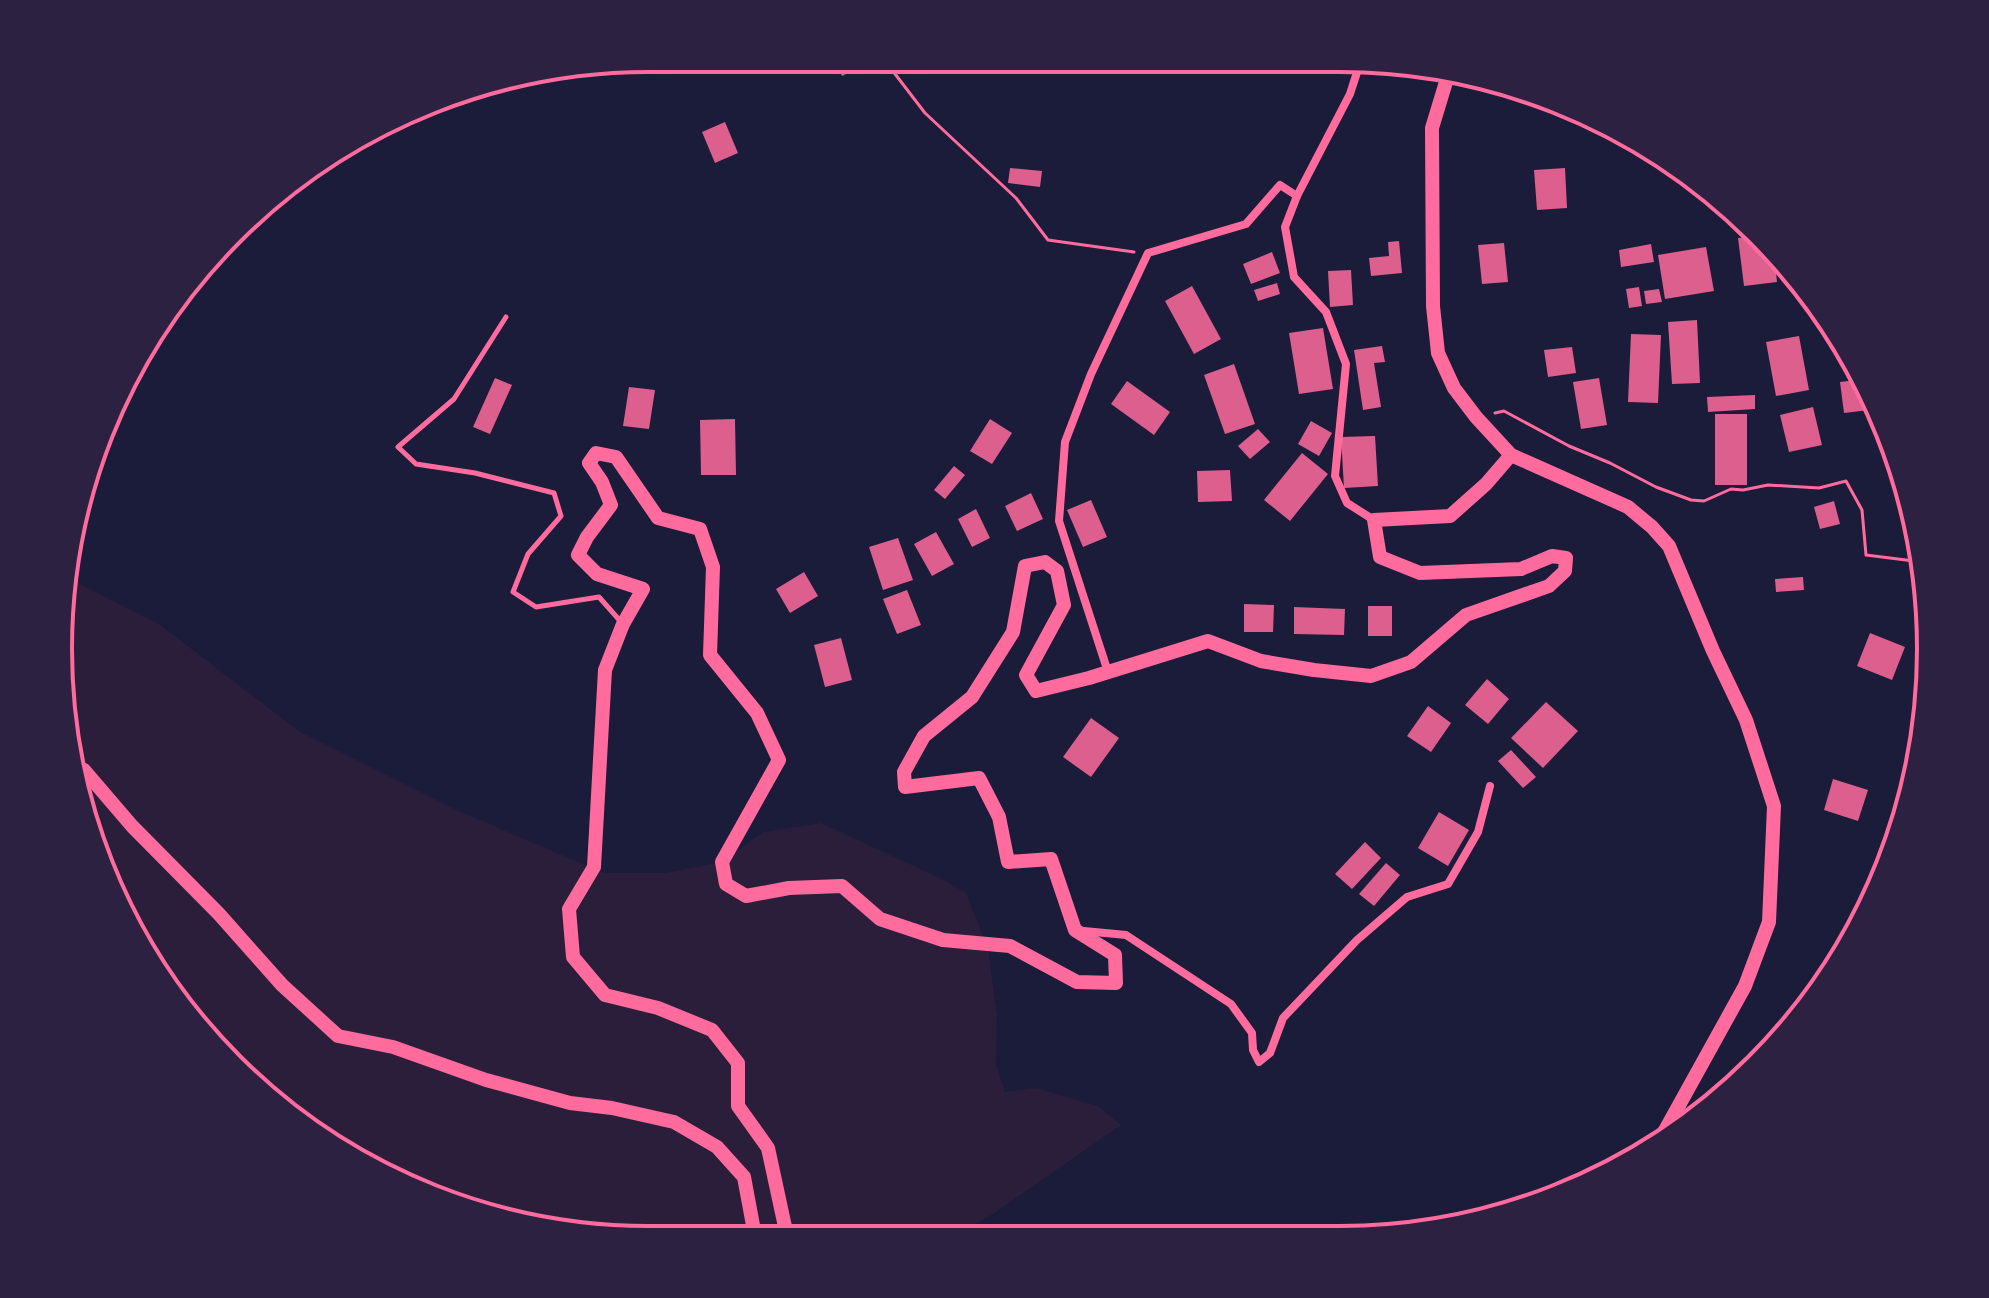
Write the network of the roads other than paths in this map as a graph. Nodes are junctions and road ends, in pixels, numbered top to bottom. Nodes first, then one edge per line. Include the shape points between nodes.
1 (1357, 72) edge
2 (1446, 82) edge
3 (1297, 196) junction
4 (506, 317) dead end
5 (1511, 455) junction
6 (1374, 520) junction
7 (623, 624) junction
8 (1108, 672) junction
9 (85, 772) edge
10 (1490, 786) dead end
11 (1075, 930) junction
12 (1669, 1123) edge
13 (753, 1226) edge
14 (785, 1226) edge

1 - 3 street
2 - 5 street via 1432,128 1438,353 1454,388
3 - 6 street via 1285,227 1294,277 1326,312 1346,364 1335,476 1347,503
3 - 8 street via 1280,185 1246,224 1148,253 1091,374 1065,442 1059,521
4 - 7 lane via 454,399 398,447 416,464 554,493 561,516 528,554 513,592 536,607 599,597
5 - 6 street via 1450,516
5 - 12 street via 1628,507 1669,546 1746,720 1774,806 1769,922 1745,986
6 - 8 street via 1380,557 1420,573 1521,569 1552,556 1566,558 1565,571 1549,586 1466,615 1411,662 1371,676 1261,661 1208,641
7 - 11 street via 643,589 597,574 578,555 611,505 589,463 596,453 616,457 658,518 700,529 713,567 710,655 757,713 779,760 722,862 726,884 746,896 842,886 880,919 943,940 1010,946 1077,982 1116,983 1115,955
7 - 14 street via 605,670 594,867 569,909 573,957 605,995 658,1008 712,1030 738,1063 738,1106 768,1148
8 - 11 street via 1036,691 1026,675 1064,605 1057,571 1045,562 1025,566 1013,632 972,697 924,736 904,772 905,787 979,778 999,817 1008,862 1051,859
9 - 13 street via 282,985 338,1036 393,1047 570,1103 674,1122 717,1147 744,1177
10 - 11 street via 1478,832 1448,884 1407,897 1357,940 1283,1018 1270,1053 1259,1062 1252,1033 1231,1004 1126,935

